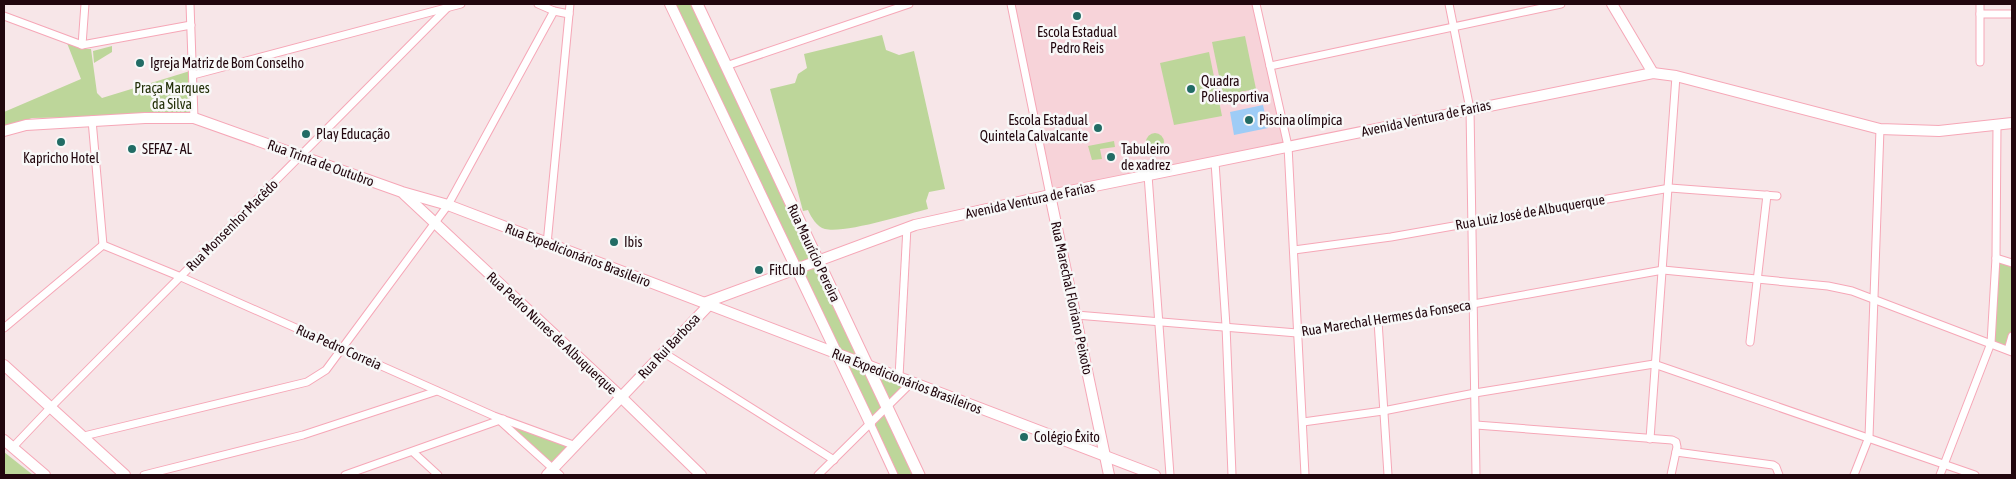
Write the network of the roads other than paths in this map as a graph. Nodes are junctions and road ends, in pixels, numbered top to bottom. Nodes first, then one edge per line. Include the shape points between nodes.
1 (85, 4) edge
2 (190, 4) edge
3 (461, 4) edge
4 (538, 4) edge
5 (570, 4) edge
6 (670, 4) edge
7 (697, 4) edge
8 (909, 4) edge
9 (1010, 4) edge
10 (1256, 4) edge
11 (1449, 4) edge
12 (1561, 4) edge
13 (1612, 4) edge
14 (1980, 4) edge
15 (450, 5) edge
16 (554, 11) junction
17 (569, 14) junction
18 (1980, 14) junction
19 (2012, 14) edge
20 (4, 16) edge
21 (191, 25) junction
22 (1454, 26) junction
23 (82, 45) junction
24 (1980, 62) dead end
25 (726, 66) junction
26 (1270, 66) junction
27 (1653, 73) junction
28 (194, 75) junction
29 (1676, 76) junction
30 (1470, 109) junction
31 (194, 118) junction
32 (92, 120) junction
33 (2012, 123) edge
34 (1997, 125) junction
35 (1880, 129) junction
36 (4, 132) edge
37 (1288, 146) junction
38 (301, 155) junction
39 (1215, 162) junction
40 (1148, 175) junction
41 (1670, 188) junction
42 (402, 192) junction
43 (1050, 195) junction
44 (1767, 195) junction
45 (1777, 196) dead end
46 (448, 205) junction
47 (1471, 223) junction
48 (436, 224) junction
49 (906, 227) junction
50 (546, 244) junction
51 (103, 245) junction
52 (1294, 250) junction
53 (1996, 258) junction
54 (816, 260) junction
55 (2012, 263) edge
56 (796, 268) junction
57 (1663, 270) junction
58 (181, 277) junction
59 (1756, 278) junction
60 (735, 292) junction
61 (1874, 299) junction
62 (706, 304) junction
63 (1473, 304) junction
64 (729, 312) junction
65 (1076, 315) junction
66 (1158, 320) junction
67 (1378, 321) junction
68 (1226, 326) junction
69 (4, 328) edge
70 (1297, 333) junction
71 (2012, 336) edge
72 (1750, 342) dead end
73 (1991, 343) junction
74 (342, 348) junction
75 (2010, 351) edge
76 (664, 353) junction
77 (837, 354) junction
78 (4, 364) edge
79 (866, 364) junction
80 (1654, 364) junction
81 (899, 377) junction
82 (912, 382) junction
83 (437, 391) junction
84 (1475, 393) junction
85 (621, 397) junction
86 (51, 407) junction
87 (887, 407) junction
88 (1383, 411) junction
89 (499, 418) junction
90 (1303, 422) junction
91 (870, 423) junction
92 (1476, 425) junction
93 (84, 436) junction
94 (1869, 437) junction
95 (1650, 439) junction
96 (4, 440) edge
97 (576, 446) junction
98 (13, 447) junction
99 (413, 452) junction
100 (1676, 452) junction
101 (1106, 456) junction
102 (834, 460) junction
103 (1944, 464) junction
104 (553, 473) edge
105 (45, 475) edge
106 (125, 475) edge
107 (144, 475) edge
108 (345, 475) edge
109 (438, 475) edge
110 (701, 475) edge
111 (818, 475) edge
112 (894, 475) edge
113 (919, 475) edge
114 (1110, 475) edge
115 (1155, 475) edge
116 (1170, 475) edge
117 (1232, 475) edge
118 (1305, 475) edge
119 (1388, 475) edge
120 (1476, 475) edge
121 (1670, 475) edge
122 (1779, 475) edge
123 (1854, 475) edge
124 (1940, 475) edge
125 (1975, 475) edge

1 - 23 street
2 - 21 street
3 - 15 street
4 - 16 street
5 - 17 street
6 - 56 street, Rua Maurício Pereira
7 - 25 main road, Rua Maurício Pereira
8 - 25 street
9 - 43 street, Rua Marechal Floriano Peixoto
10 - 26 street
11 - 22 street
12 - 22 street
13 - 27 street
14 - 18 street
15 - 28 street
15 - 38 street, Rua Monsenhor Macêdo
16 - 17 street
16 - 46 street
17 - 50 street
18 - 19 street
18 - 24 street
20 - 23 street
21 - 23 street
21 - 28 street
22 - 26 street
22 - 30 street
25 - 54 main road, Rua Maurício Pereira
26 - 37 street
27 - 29 street, Avenida Ventura de Farias
27 - 30 street, Avenida Ventura de Farias
28 - 31 street
29 - 35 street, Avenida Ventura de Farias
29 - 41 street
30 - 37 street, Avenida Ventura de Farias
30 - 47 street
31 - 32 street
31 - 38 street, Rua Trinta de Outubro
32 - 36 street via 26,125
32 - 51 street
33 - 34 street, Avenida Ventura de Farias
34 - 35 street, Avenida Ventura de Farias via 1939,131
34 - 53 street
35 - 61 street
37 - 39 street, Avenida Ventura de Farias
37 - 52 street
38 - 42 street, Rua Trinta de Outubro
38 - 58 street, Rua Monsenhor Macêdo
39 - 40 street, Avenida Ventura de Farias
39 - 68 street
40 - 43 street, Avenida Ventura de Farias
40 - 66 street
41 - 44 street, Rua Luiz José de Albuquerque
41 - 47 street, Rua Luiz José de Albuquerque
41 - 57 street
42 - 46 street, Rua Trinta de Outubro
42 - 48 street, Rua Pedro Nunes de Albuquerque
43 - 49 street, Avenida Ventura de Farias
43 - 65 street, Rua Marechal Floriano Peixoto
44 - 45 street, Rua Luiz José de Albuquerque
44 - 59 street
46 - 48 street
46 - 50 street, Rua Expedicionários Brasileiro
47 - 52 street, Rua Luiz José de Albuquerque
47 - 63 street
48 - 74 street
48 - 85 street, Rua Pedro Nunes de Albuquerque
49 - 54 street, Avenida Ventura de Farias
49 - 81 street
50 - 62 street, Rua Expedicionários Brasileiro
51 - 58 street, Rua Pedro Correia
51 - 69 street
52 - 70 street
53 - 55 street
53 - 73 street
54 - 56 street, Avenida Ventura de Farias
54 - 79 main road, Rua Maurício Pereira
56 - 60 street, Avenida Ventura de Farias
56 - 77 street, Rua Maurício Pereira
57 - 59 street, Rua Marechal Hermes da Fonseca
57 - 63 street, Rua Marechal Hermes da Fonseca
57 - 80 street
58 - 74 street, Rua Pedro Correia
58 - 86 street, Rua Monsenhor Macêdo
59 - 61 street, Rua Marechal Hermes da Fonseca via 1828,286
59 - 72 street
60 - 62 street, Avenida Ventura de Farias
60 - 64 street via 728,302
61 - 73 street, Rua Marechal Hermes da Fonseca
61 - 94 street
62 - 64 street, Rua Expedicionários Brasileiros
62 - 76 street, Rua Rui Barbosa
63 - 67 street, Rua Marechal Hermes da Fonseca
63 - 84 street
64 - 77 street, Rua Expedicionários Brasileiros
65 - 66 street, Rua Marechal Hermes da Fonseca
65 - 101 street, Rua Marechal Floriano Peixoto
66 - 68 street, Rua Marechal Hermes da Fonseca
66 - 116 street
67 - 70 street, Rua Marechal Hermes da Fonseca
67 - 88 street
68 - 70 street, Rua Marechal Hermes da Fonseca
68 - 117 street
70 - 90 street
71 - 75 street
73 - 75 street, Rua Marechal Hermes da Fonseca
73 - 103 street
74 - 83 street, Rua Pedro Correia
74 - 93 street via 326,370 307,382
76 - 85 street, Rua Rui Barbosa
76 - 102 street
77 - 79 street, Rua Expedicionários Brasileiros
77 - 91 street, Rua Maurício Pereira
78 - 86 street
79 - 81 street, Rua Expedicionários Brasileiros
79 - 87 main road, Rua Maurício Pereira
80 - 84 street
80 - 94 street
80 - 95 street
81 - 82 street, Rua Expedicionários Brasileiros
82 - 87 street
82 - 101 street, Rua Expedicionários Brasileiros
83 - 89 street, Rua Pedro Correia
83 - 107 street via 303,435
84 - 88 street
84 - 92 street
85 - 97 street, Rua Rui Barbosa
85 - 110 street, Rua Pedro Nunes de Albuquerque
86 - 93 street
86 - 98 street, Rua Monsenhor Macêdo
87 - 91 street
87 - 113 main road, Rua Maurício Pereira
88 - 90 street
88 - 119 street
89 - 97 street, Rua Pedro Correia
89 - 99 street
89 - 104 street
90 - 118 street
91 - 102 street
91 - 112 street
92 - 95 street
92 - 120 street
93 - 106 street
94 - 103 street
94 - 123 street
95 - 100 street via 1676,442
96 - 98 street
97 - 104 street, Rua Rui Barbosa
98 - 105 street
99 - 108 street
99 - 109 street
100 - 121 street
100 - 122 street via 1772,465 1776,466
101 - 114 street, Rua Marechal Floriano Peixoto
101 - 115 street, Rua Expedicionários Brasileiros
102 - 111 street
103 - 124 street
103 - 125 street

